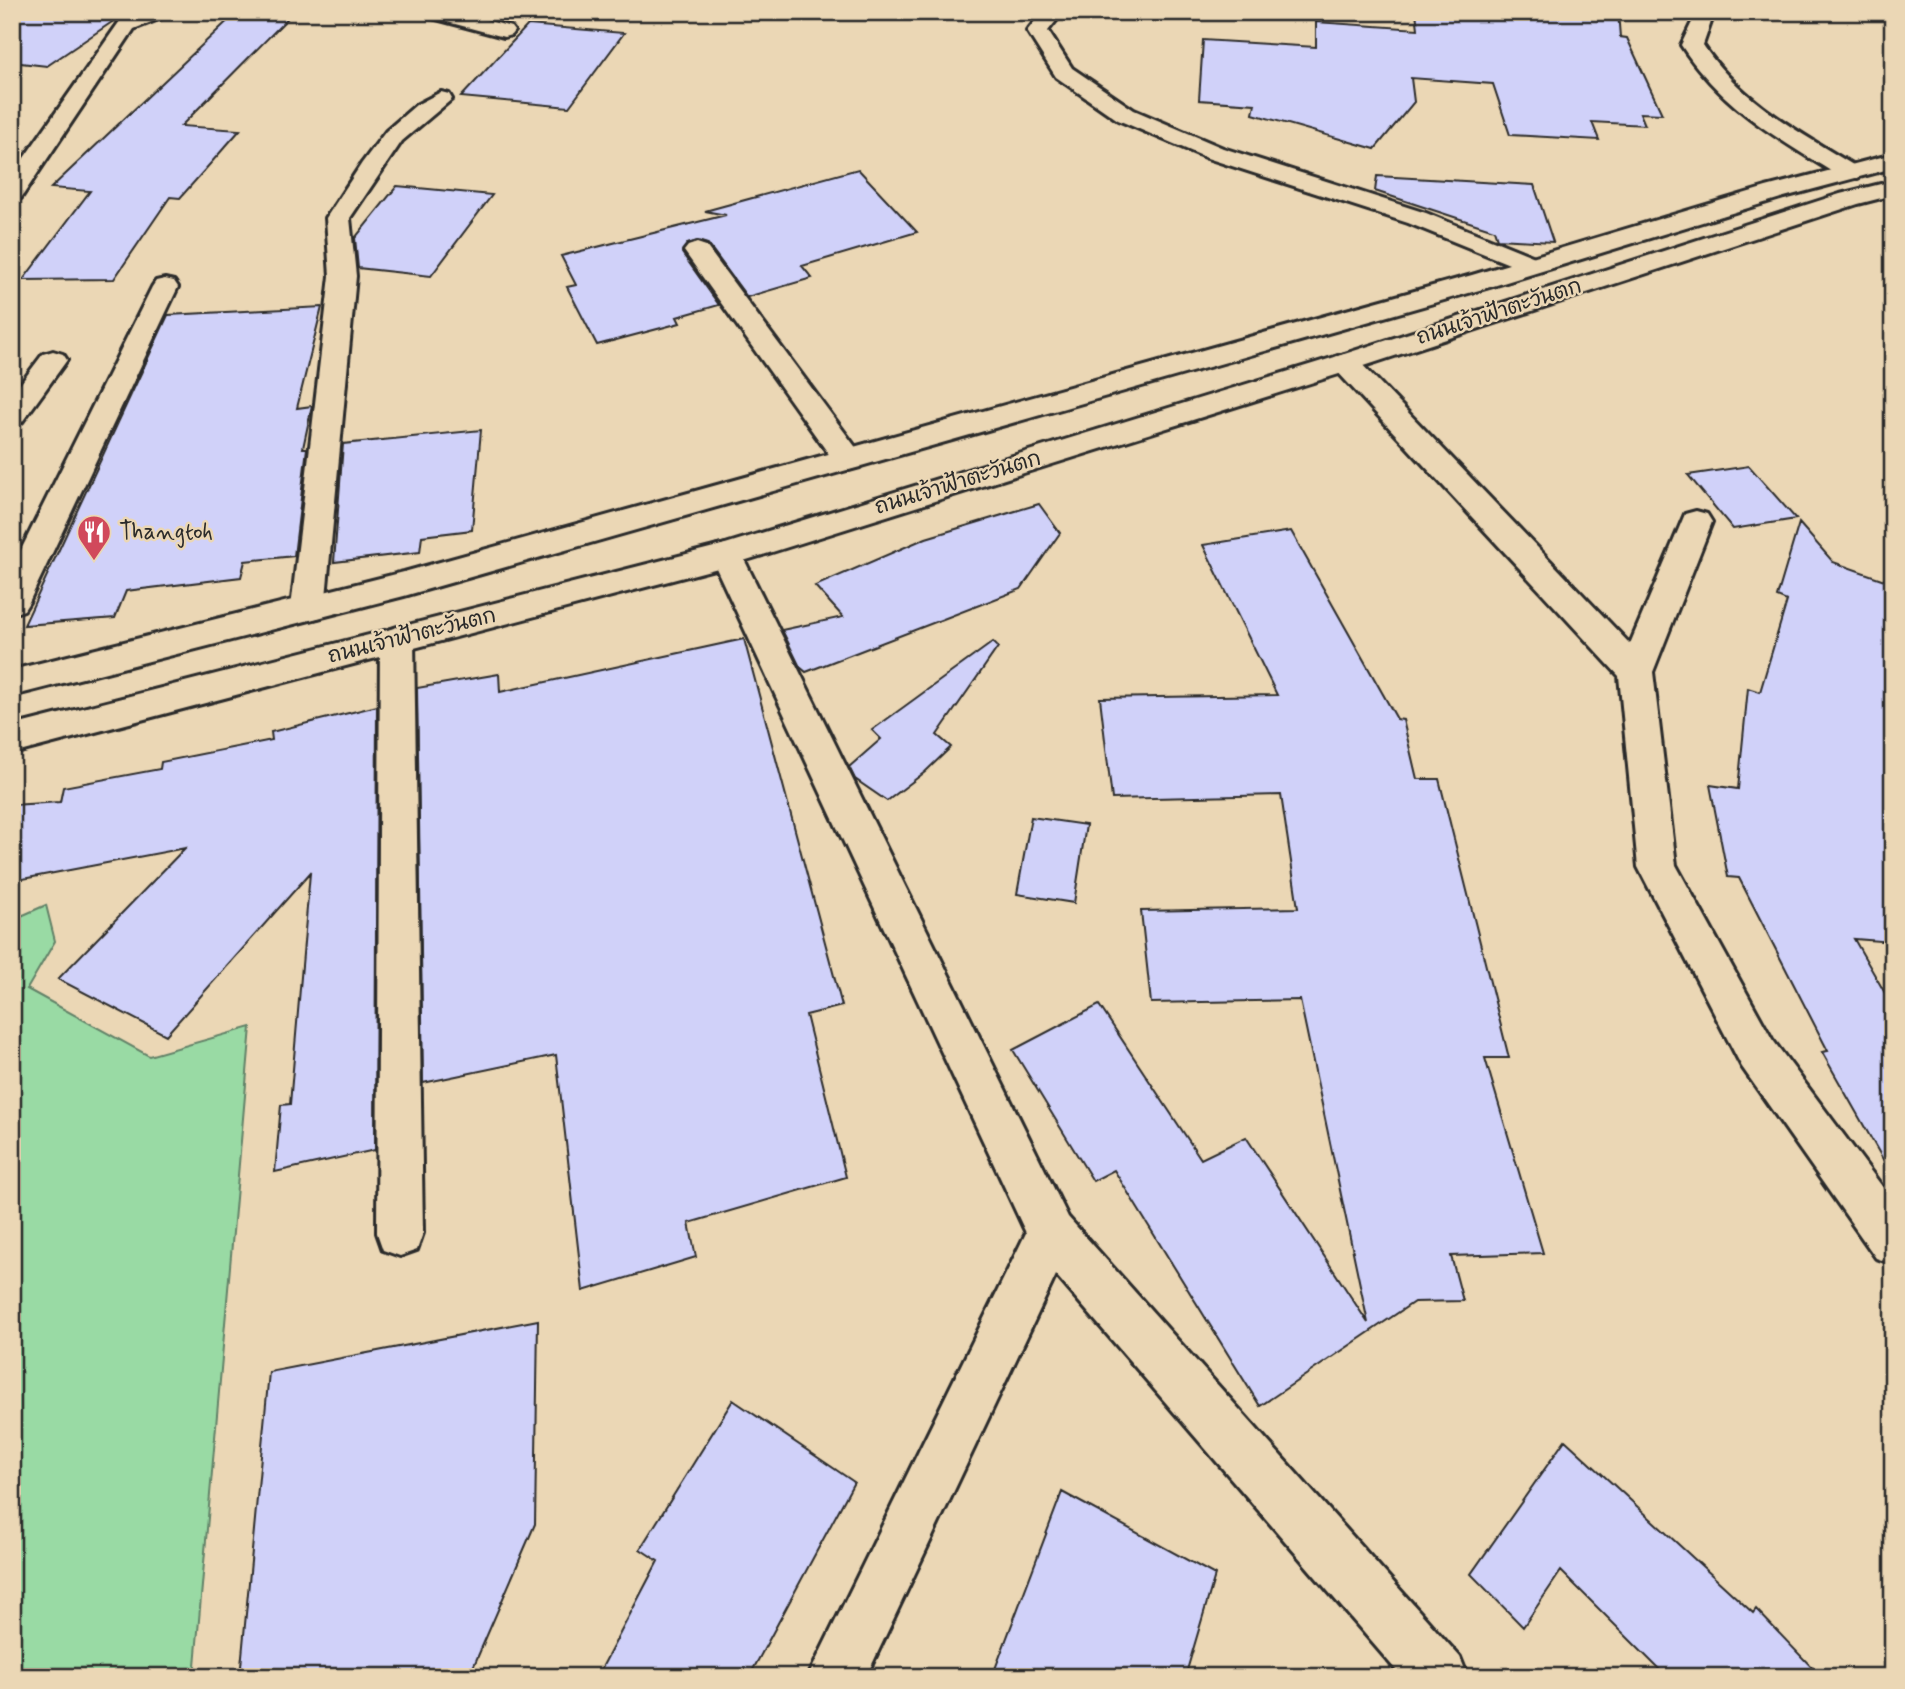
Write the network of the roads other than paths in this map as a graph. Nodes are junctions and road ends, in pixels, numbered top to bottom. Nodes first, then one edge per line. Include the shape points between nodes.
1 (159, 12) edge
2 (432, 12) edge
3 (1053, 12) edge
4 (1700, 22) dead end
5 (504, 32) dead end
6 (441, 99) dead end
7 (1893, 161) edge
8 (1850, 173) junction
9 (1893, 188) edge
10 (12, 193) edge
11 (697, 251) dead end
12 (1533, 265) junction
13 (165, 287) dead end
14 (53, 360) dead end
15 (1345, 363) junction
16 (12, 415) edge
17 (849, 460) junction
18 (1696, 522) dead end
19 (726, 555) junction
20 (12, 602) edge
21 (308, 608) junction
22 (397, 640) junction
23 (1636, 672) junction
24 (12, 683) edge
25 (12, 740) edge
26 (400, 1233) dead end
27 (1051, 1234) junction
28 (1893, 1241) edge
29 (836, 1677) edge
30 (1440, 1677) edge

1 - 10 street via 127,24
2 - 5 street
3 - 12 street via 1037,31 1064,72 1126,115 1215,153 1417,218
4 - 8 street via 1692,46 1704,67 1732,97
6 - 21 street via 400,128 338,218 344,276
7 - 8 street, ถนนเจ้าฟ้าตะวันตก
8 - 12 street, ถนนเจ้าฟ้าตะวันตก
9 - 15 street, ถนนเจ้าฟ้าตะวันตก
11 - 17 street
12 - 17 street, ถนนเจ้าฟ้าตะวันตก
13 - 20 street
14 - 16 street
15 - 19 street, ถนนเจ้าฟ้าตะวันตก
15 - 23 street
17 - 21 street, ถนนเจ้าฟ้าตะวันตก
18 - 23 street
19 - 22 street, ถนนเจ้าฟ้าตะวันตก
19 - 27 street
21 - 24 street, ถนนเจ้าฟ้าตะวันตก
22 - 25 street, ถนนเจ้าฟ้าตะวันตก
22 - 26 street
23 - 28 street via 1657,867 1757,1053
27 - 29 street
27 - 30 street

